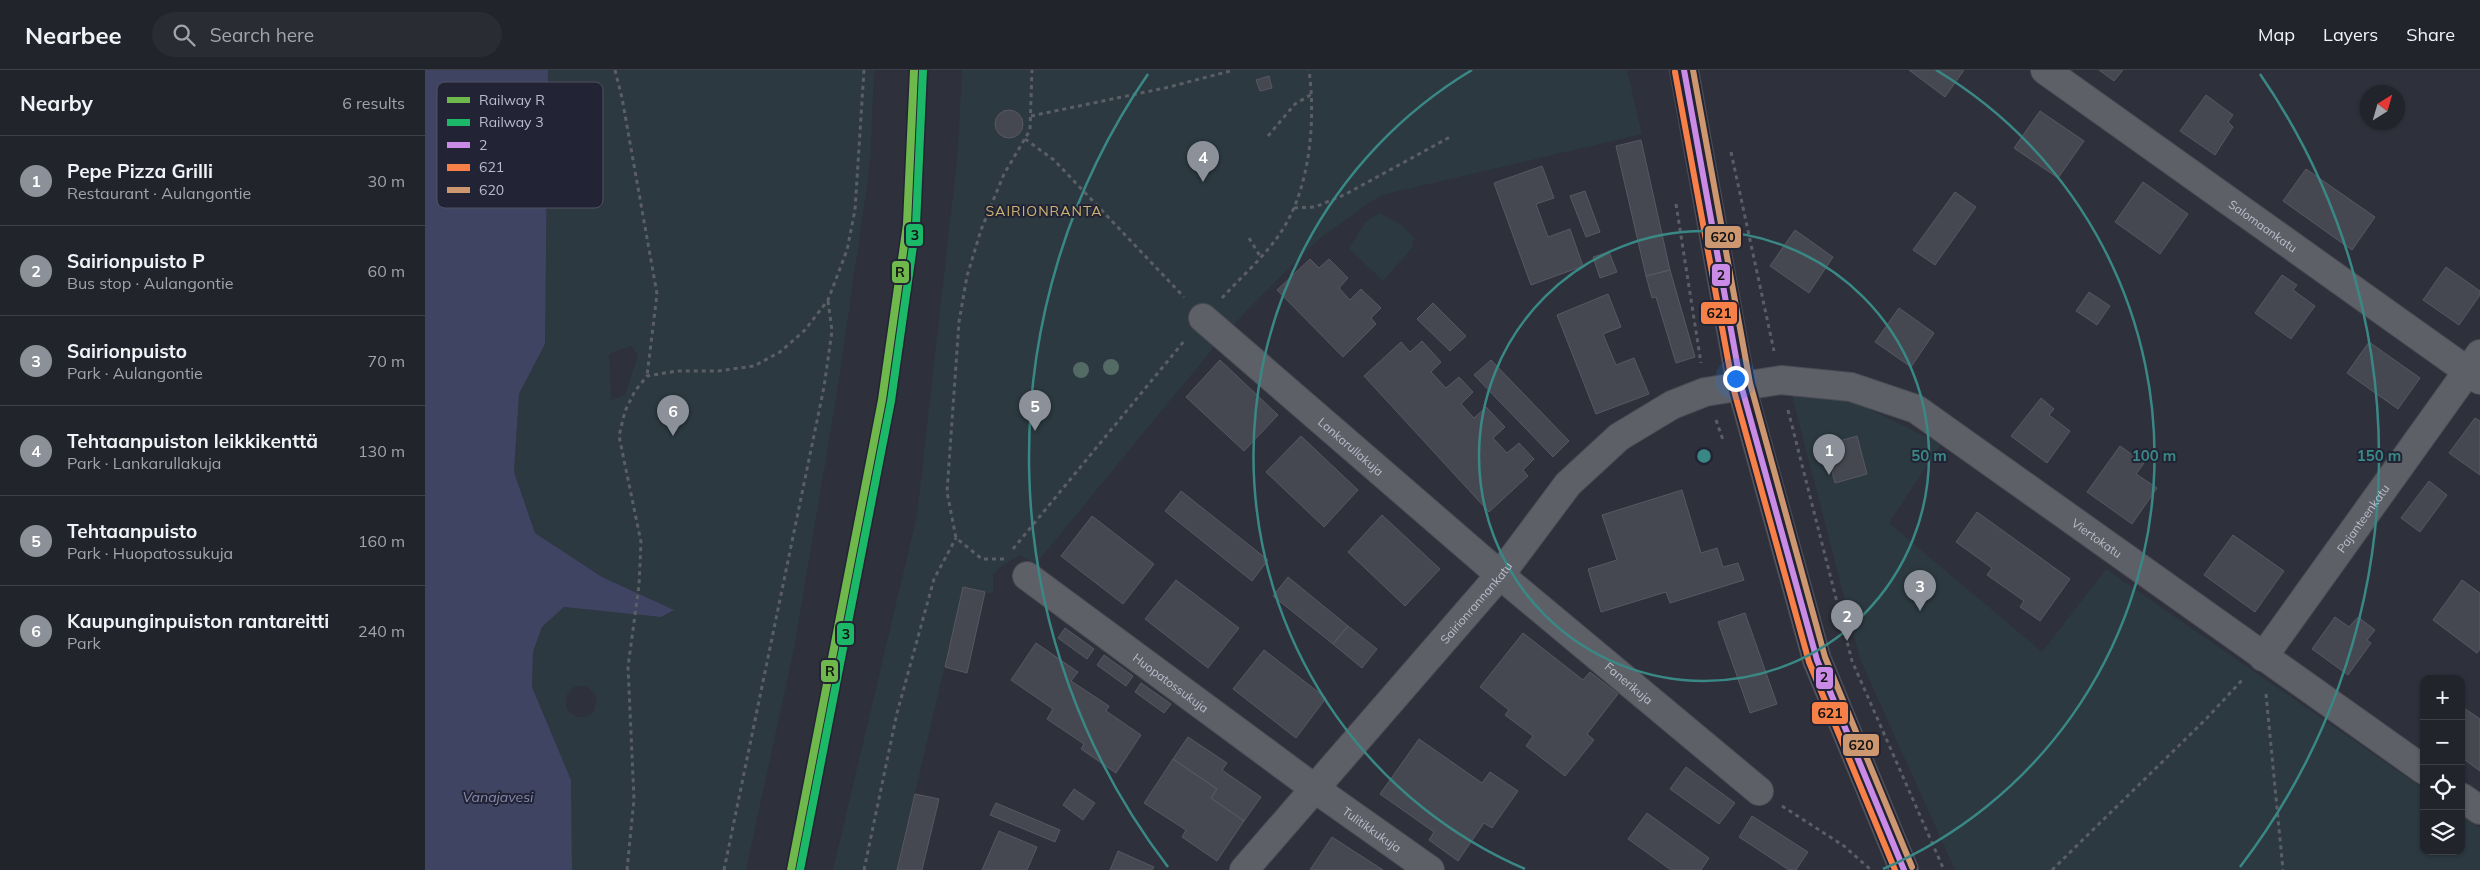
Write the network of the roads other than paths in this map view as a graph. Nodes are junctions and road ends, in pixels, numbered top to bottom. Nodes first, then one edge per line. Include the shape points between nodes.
1 (1684, 70) edge
2 (2045, 70) edge
3 (1203, 318) road end
4 (2476, 368) edge
5 (1741, 385) junction
6 (1500, 575) junction
7 (1027, 576) dead end
8 (2263, 657) junction
9 (2420, 767) edge
10 (1314, 788) junction
11 (1759, 791) road end
12 (2465, 800) edge
13 (2480, 810) edge
14 (1244, 870) edge
15 (1430, 870) edge
16 (1904, 870) edge

1 - 5 main road
2 - 4 street, Salomaankatu
3 - 6 street, Lankarullakuja
4 - 8 street, Pajanteenkatu
5 - 6 street, Sairionrannankatu via 1705,392 1672,405 1619,437 1568,484
5 - 8 street, Viertokatu via 1781,380 1851,387 1916,408
5 - 16 main road via 1817,660
6 - 10 street, Sairionrannankatu
6 - 11 street, Fanerikuja
7 - 10 street, Huopatossukuja
8 - 9 street, Viertokatu
10 - 14 street, Sairionrannankatu
10 - 15 street, Tulitikkukuja
12 - 13 street

